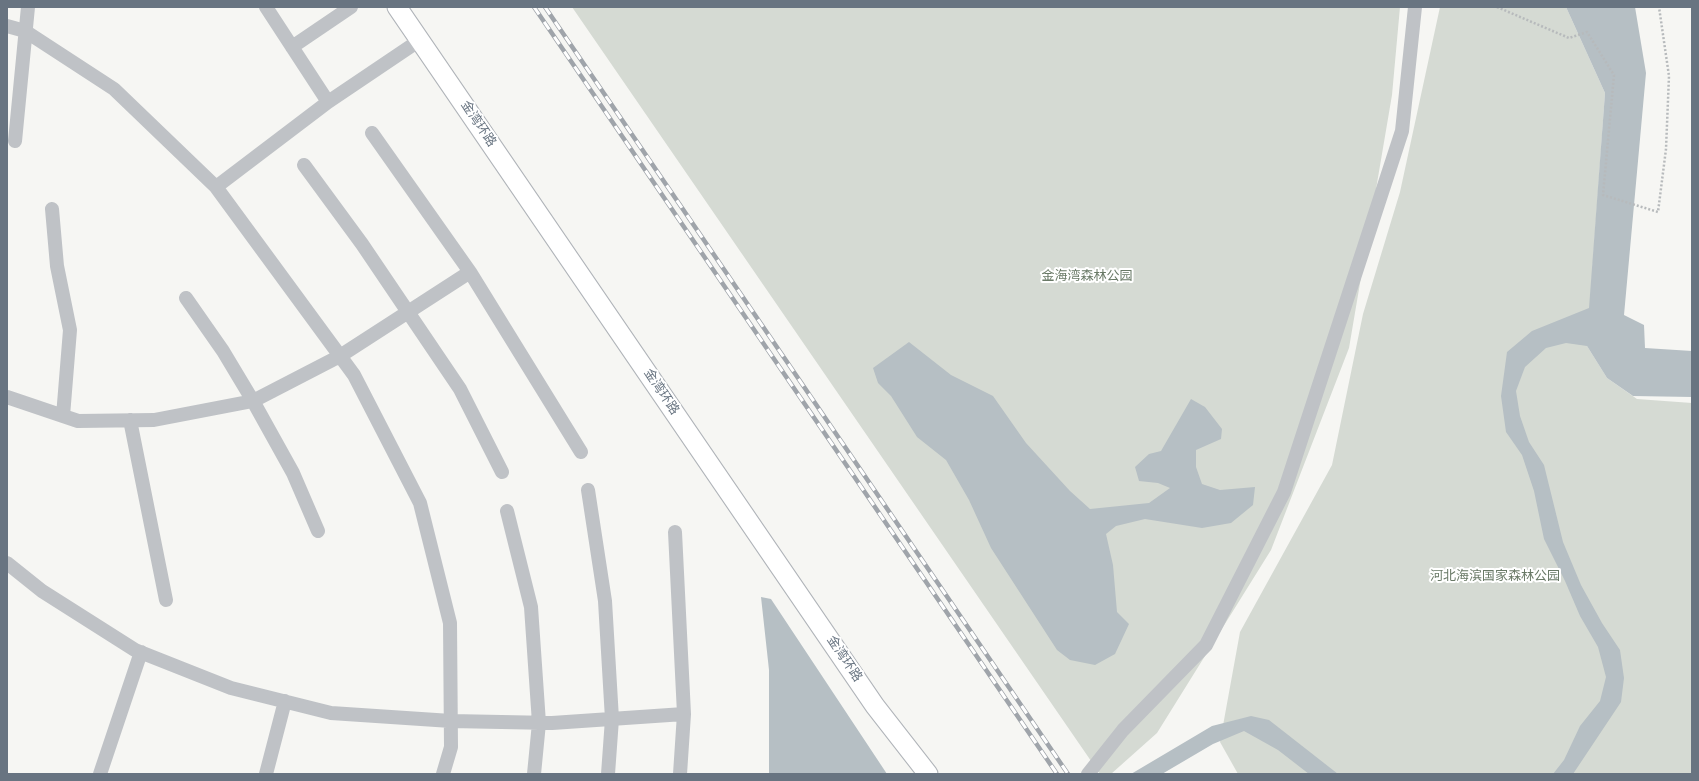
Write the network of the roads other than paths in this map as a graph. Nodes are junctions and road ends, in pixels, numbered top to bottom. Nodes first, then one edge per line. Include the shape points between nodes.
1 (28, 7) edge
2 (266, 7) edge
3 (351, 7) edge
4 (397, 7) edge
5 (1415, 7) edge
6 (7, 26) edge
7 (25, 31) junction
8 (420, 40) junction
9 (292, 48) junction
10 (328, 102) junction
11 (372, 133) dead end
12 (15, 141) dead end
13 (304, 165) dead end
14 (216, 187) junction
15 (52, 209) dead end
16 (470, 272) junction
17 (186, 298) dead end
18 (409, 311) junction
19 (340, 356) junction
20 (7, 397) edge
21 (253, 401) junction
22 (63, 416) junction
23 (130, 420) junction
24 (581, 452) dead end
25 (502, 472) dead end
26 (588, 490) dead end
27 (507, 511) dead end
28 (318, 531) dead end
29 (675, 532) dead end
30 (7, 563) edge
31 (166, 600) dead end
32 (142, 652) junction
33 (285, 701) junction
34 (684, 714) junction
35 (612, 719) junction
36 (451, 721) junction
37 (539, 723) junction
38 (100, 774) edge
39 (266, 774) edge
40 (443, 774) edge
41 (534, 774) edge
42 (608, 774) edge
43 (680, 774) edge
44 (928, 774) edge
45 (1088, 774) edge

1 - 7 street
2 - 9 street
3 - 9 street
4 - 8 main road, 金湾环路
5 - 45 street via 1402,131 1284,492 1206,645 1122,730
6 - 7 street
7 - 12 street
7 - 14 street via 114,89
8 - 10 street
8 - 44 main road, 金湾环路 via 866,693
9 - 10 street
10 - 14 street
11 - 16 street
13 - 18 street
14 - 19 street
15 - 22 street via 57,266 70,330
16 - 18 street
16 - 24 street
17 - 21 street via 223,351
18 - 19 street
18 - 25 street via 460,389
19 - 21 street
19 - 36 street via 354,375 420,503 450,623
20 - 22 street
21 - 23 street via 154,420
21 - 28 street via 294,473
22 - 23 street via 78,421
23 - 31 street
26 - 35 street via 605,601
27 - 37 street via 532,607
29 - 34 street
30 - 32 street via 42,591
32 - 33 street via 231,688
32 - 38 street
33 - 36 street via 331,713
33 - 39 street
34 - 35 street
34 - 43 street
35 - 37 street
35 - 42 street
36 - 37 street
36 - 40 street via 451,747
37 - 41 street

